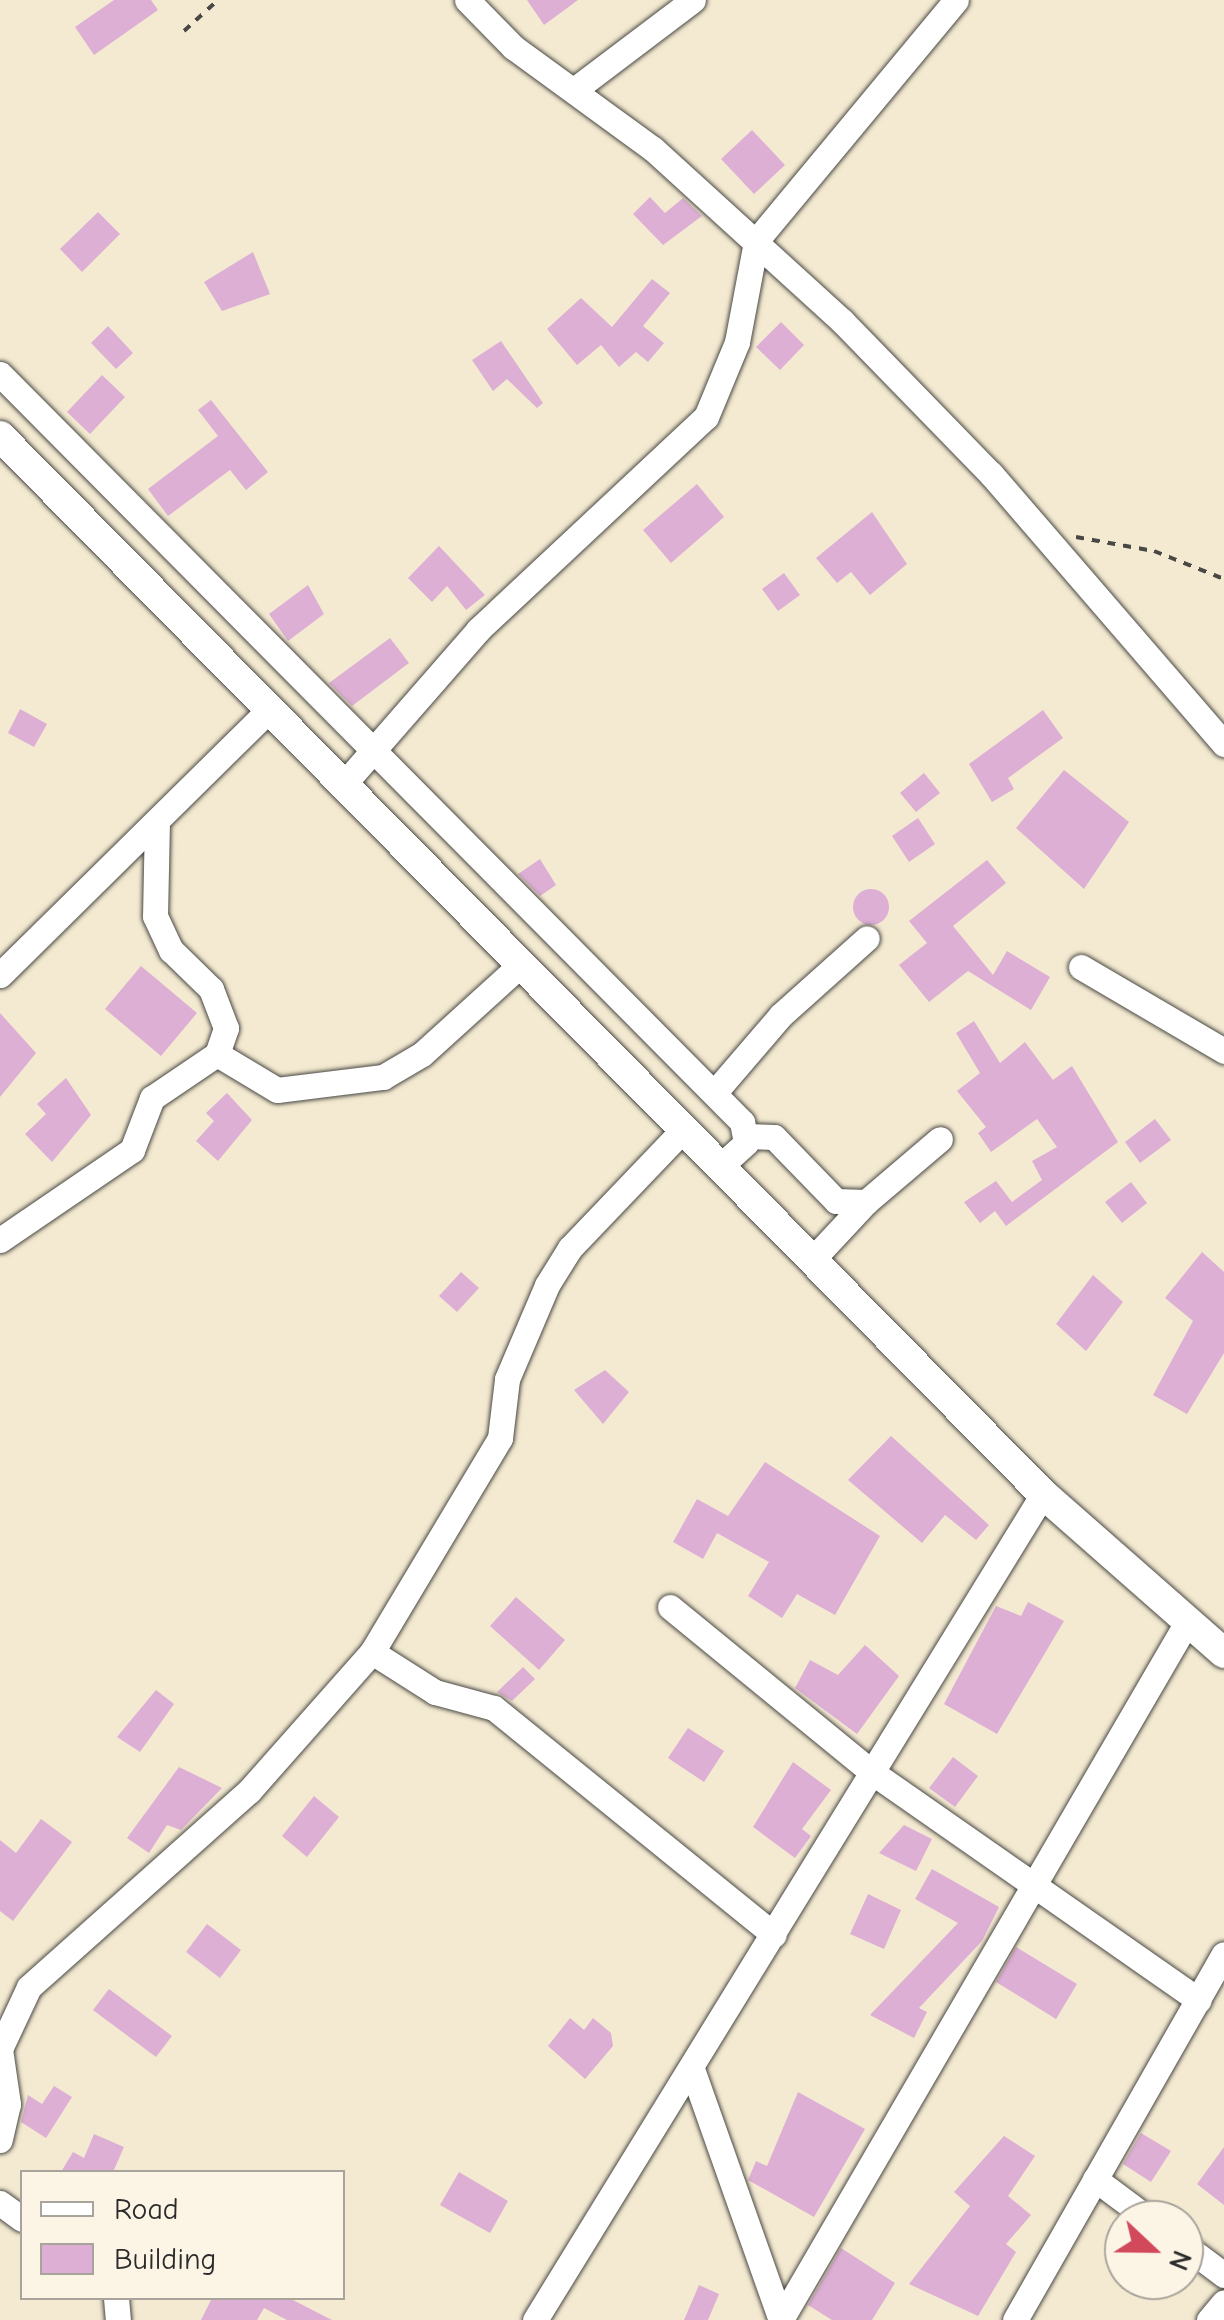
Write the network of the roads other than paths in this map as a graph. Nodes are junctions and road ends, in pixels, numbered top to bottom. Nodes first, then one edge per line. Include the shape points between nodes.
1 (467, 0) edge
2 (693, 0) edge
3 (956, 0) edge
4 (574, 90) junction
5 (756, 241) junction
6 (0, 374) edge
7 (29, 406) junction
8 (1, 438) edge
9 (270, 709) junction
10 (1224, 744) edge
11 (376, 747) junction
12 (343, 785) junction
13 (156, 822) junction
14 (867, 938) dead end
15 (520, 965) junction
16 (1081, 967) dead end
17 (0, 974) edge
18 (1224, 1052) edge
19 (216, 1054) junction
20 (716, 1092) junction
21 (682, 1130) junction
22 (748, 1136) junction
23 (940, 1139) dead end
24 (719, 1167) junction
25 (866, 1202) junction
26 (0, 1240) edge
27 (812, 1260) junction
28 (1044, 1494) junction
29 (670, 1606) dead end
30 (1187, 1622) junction
31 (372, 1652) junction
32 (1224, 1653) edge
33 (873, 1773) junction
34 (1031, 1886) junction
35 (774, 1935) junction
36 (1224, 1954) edge
37 (1199, 2000) junction
38 (0, 2049) edge
39 (692, 2069) junction
40 (0, 2140) edge
41 (1096, 2179) junction
42 (1124, 2200) edge
43 (1224, 2302) edge
44 (782, 2318) edge
45 (535, 2320) edge
46 (1014, 2320) edge
47 (1209, 2320) edge

1 - 4 street
2 - 4 street
3 - 5 street
4 - 5 street
5 - 10 street via 1039,530
5 - 11 street via 737,342 706,417 478,630
6 - 7 street
7 - 8 street
7 - 11 street
8 - 9 street
9 - 12 street
9 - 13 street
11 - 12 street
11 - 20 street
12 - 15 street
13 - 17 street
13 - 19 street via 155,916 171,950 211,990 226,1028
14 - 20 street via 781,1015
15 - 19 street via 434,1044 384,1077 277,1090
15 - 21 street
16 - 18 street
19 - 26 street via 152,1098 132,1150
20 - 22 street
21 - 24 street
21 - 31 street via 570,1248 547,1285 508,1379 500,1438
22 - 24 street
22 - 25 street via 774,1137 836,1202
23 - 25 street
24 - 27 street
25 - 27 street
27 - 28 street
28 - 30 street
28 - 33 street
29 - 33 street
30 - 32 street
30 - 34 street
31 - 35 street via 435,1692 494,1708
31 - 38 street via 249,1791 29,1986
33 - 34 street
33 - 35 street
34 - 37 street
34 - 44 street
35 - 39 street
36 - 37 street
37 - 41 street
38 - 40 street via 8,2104
39 - 44 street
39 - 45 street
41 - 42 street
41 - 46 street
43 - 47 street

